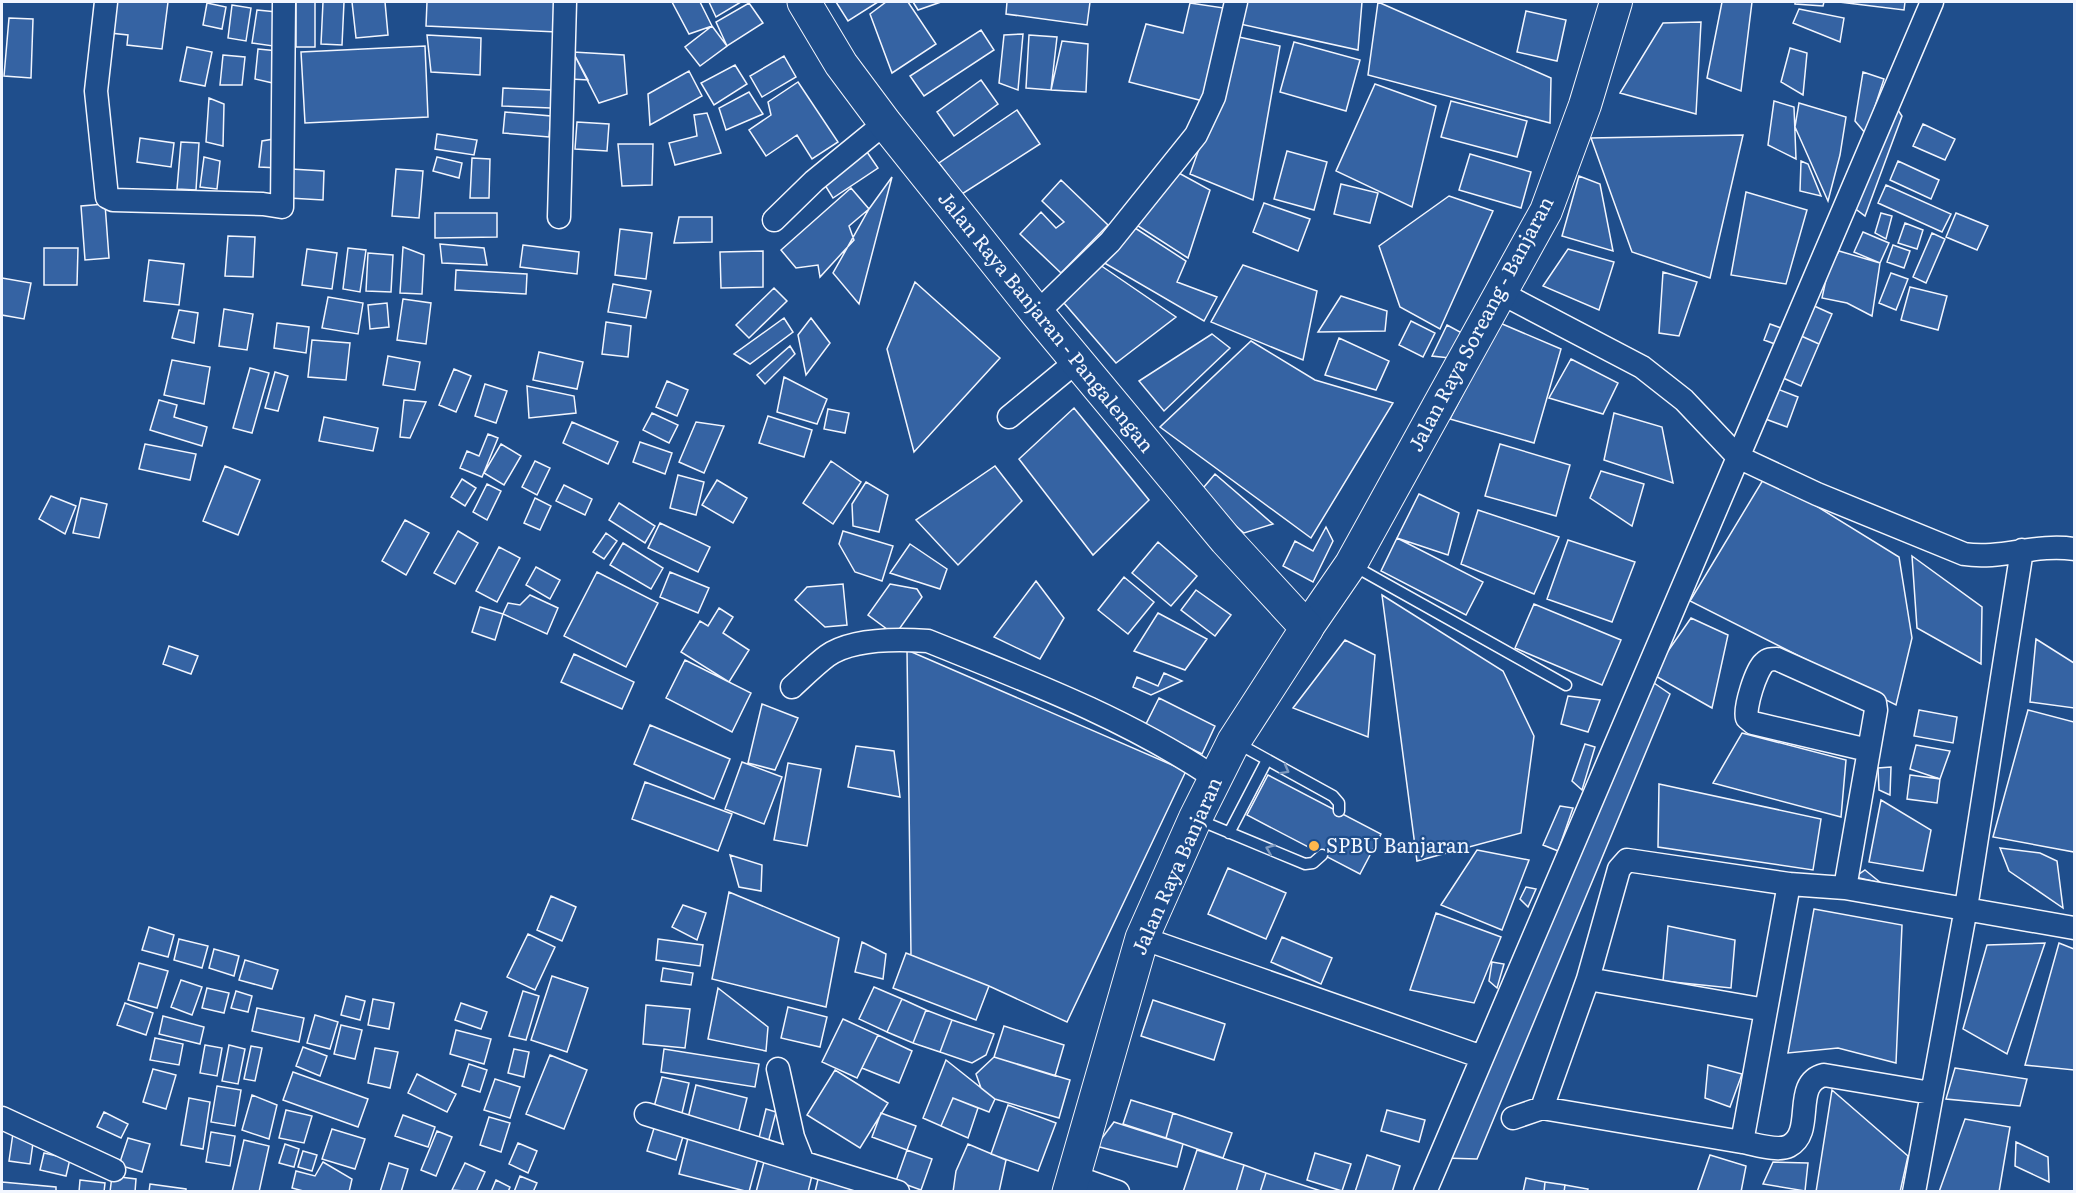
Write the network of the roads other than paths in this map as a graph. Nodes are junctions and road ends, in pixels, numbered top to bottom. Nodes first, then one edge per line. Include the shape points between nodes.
1 (106, 2) edge
2 (284, 2) edge
3 (565, 2) edge
4 (804, 2) edge
5 (1236, 2) edge
6 (1616, 2) edge
7 (1932, 2) edge
8 (885, 123) junction
9 (559, 217) dead end
10 (774, 220) dead end
11 (1501, 293) junction
12 (1037, 313) junction
13 (1077, 361) junction
14 (1009, 417) dead end
15 (1738, 457) junction
16 (2074, 549) edge
17 (2022, 550) junction
18 (1352, 564) junction
19 (1307, 628) junction
20 (1566, 685) dead end
21 (792, 687) dead end
22 (1234, 741) junction
23 (1868, 750) junction
24 (1267, 760) junction
25 (1215, 778) junction
26 (1339, 812) dead end
27 (1195, 819) junction
28 (1229, 833) junction
29 (1322, 855) dead end
30 (1789, 884) junction
31 (1845, 888) junction
32 (1966, 908) junction
33 (2074, 928) edge
34 (1142, 938) junction
35 (1588, 979) junction
36 (1766, 1010) junction
37 (1482, 1057) junction
38 (778, 1069) dead end
39 (1931, 1093) junction
40 (1542, 1108) junction
41 (646, 1114) dead end
42 (2, 1118) edge
43 (1513, 1118) dead end
44 (1742, 1142) junction
45 (801, 1160) junction
46 (114, 1170) dead end
47 (1071, 1184) edge
48 (898, 1191) edge
49 (1118, 1191) edge
50 (1425, 1191) edge
51 (1914, 1191) edge

1 - 2 street via 96,98 107,197 282,207
3 - 9 street
4 - 8 main road, Jalan Raya Banjaran - Pangalengan via 841,64
5 - 12 street via 1214,97 1196,135 1110,243
6 - 11 main road, Jalan Raya Soreang - Banjaran via 1585,105 1546,211
7 - 15 street
8 - 10 street via 814,181
8 - 12 main road, Jalan Raya Banjaran - Pangalengan
11 - 15 street via 1642,367 1684,400
11 - 18 main road, Jalan Raya Soreang - Banjaran
12 - 13 main road, Jalan Raya Banjaran - Pangalengan
13 - 14 street
13 - 19 main road, Jalan Raya Banjaran - Pangalengan via 1233,548
15 - 17 street via 1964,554 1983,557
15 - 37 street
16 - 17 street via 2046,546
17 - 32 street
18 - 19 main road, Jalan Raya Soreang - Banjaran
18 - 20 lane
19 - 22 main road, Jalan Raya Banjaran
21 - 25 street via 829,655 851,647 902,640 928,641 1091,708 1168,747
22 - 24 lane
22 - 25 main road, Jalan Raya Banjaran
23 - 23 street via 1753,723 1747,718 1746,707 1762,664 1777,659 1875,704
23 - 31 street
24 -> 26 lane via 1333,796 1339,803
24 - 28 lane
25 - 27 main road, Jalan Raya Banjaran
27 - 28 lane
27 - 34 main road, Jalan Raya Banjaran
29 -> 28 lane via 1305,864
30 - 31 street
30 - 35 street via 1627,860 1619,869
30 - 36 street
31 - 32 street
32 - 33 street
32 - 39 street
34 - 37 street
34 - 47 main road, Jalan Raya Banjaran
35 - 36 street
35 - 40 street
36 - 44 street
37 - 50 street
38 - 45 street
39 - 44 street via 1815,1077 1808,1085 1799,1137 1788,1146 1777,1148
39 - 51 street
40 - 43 street
40 - 44 street
41 - 45 street
42 - 46 street
45 - 48 street
47 - 49 street

